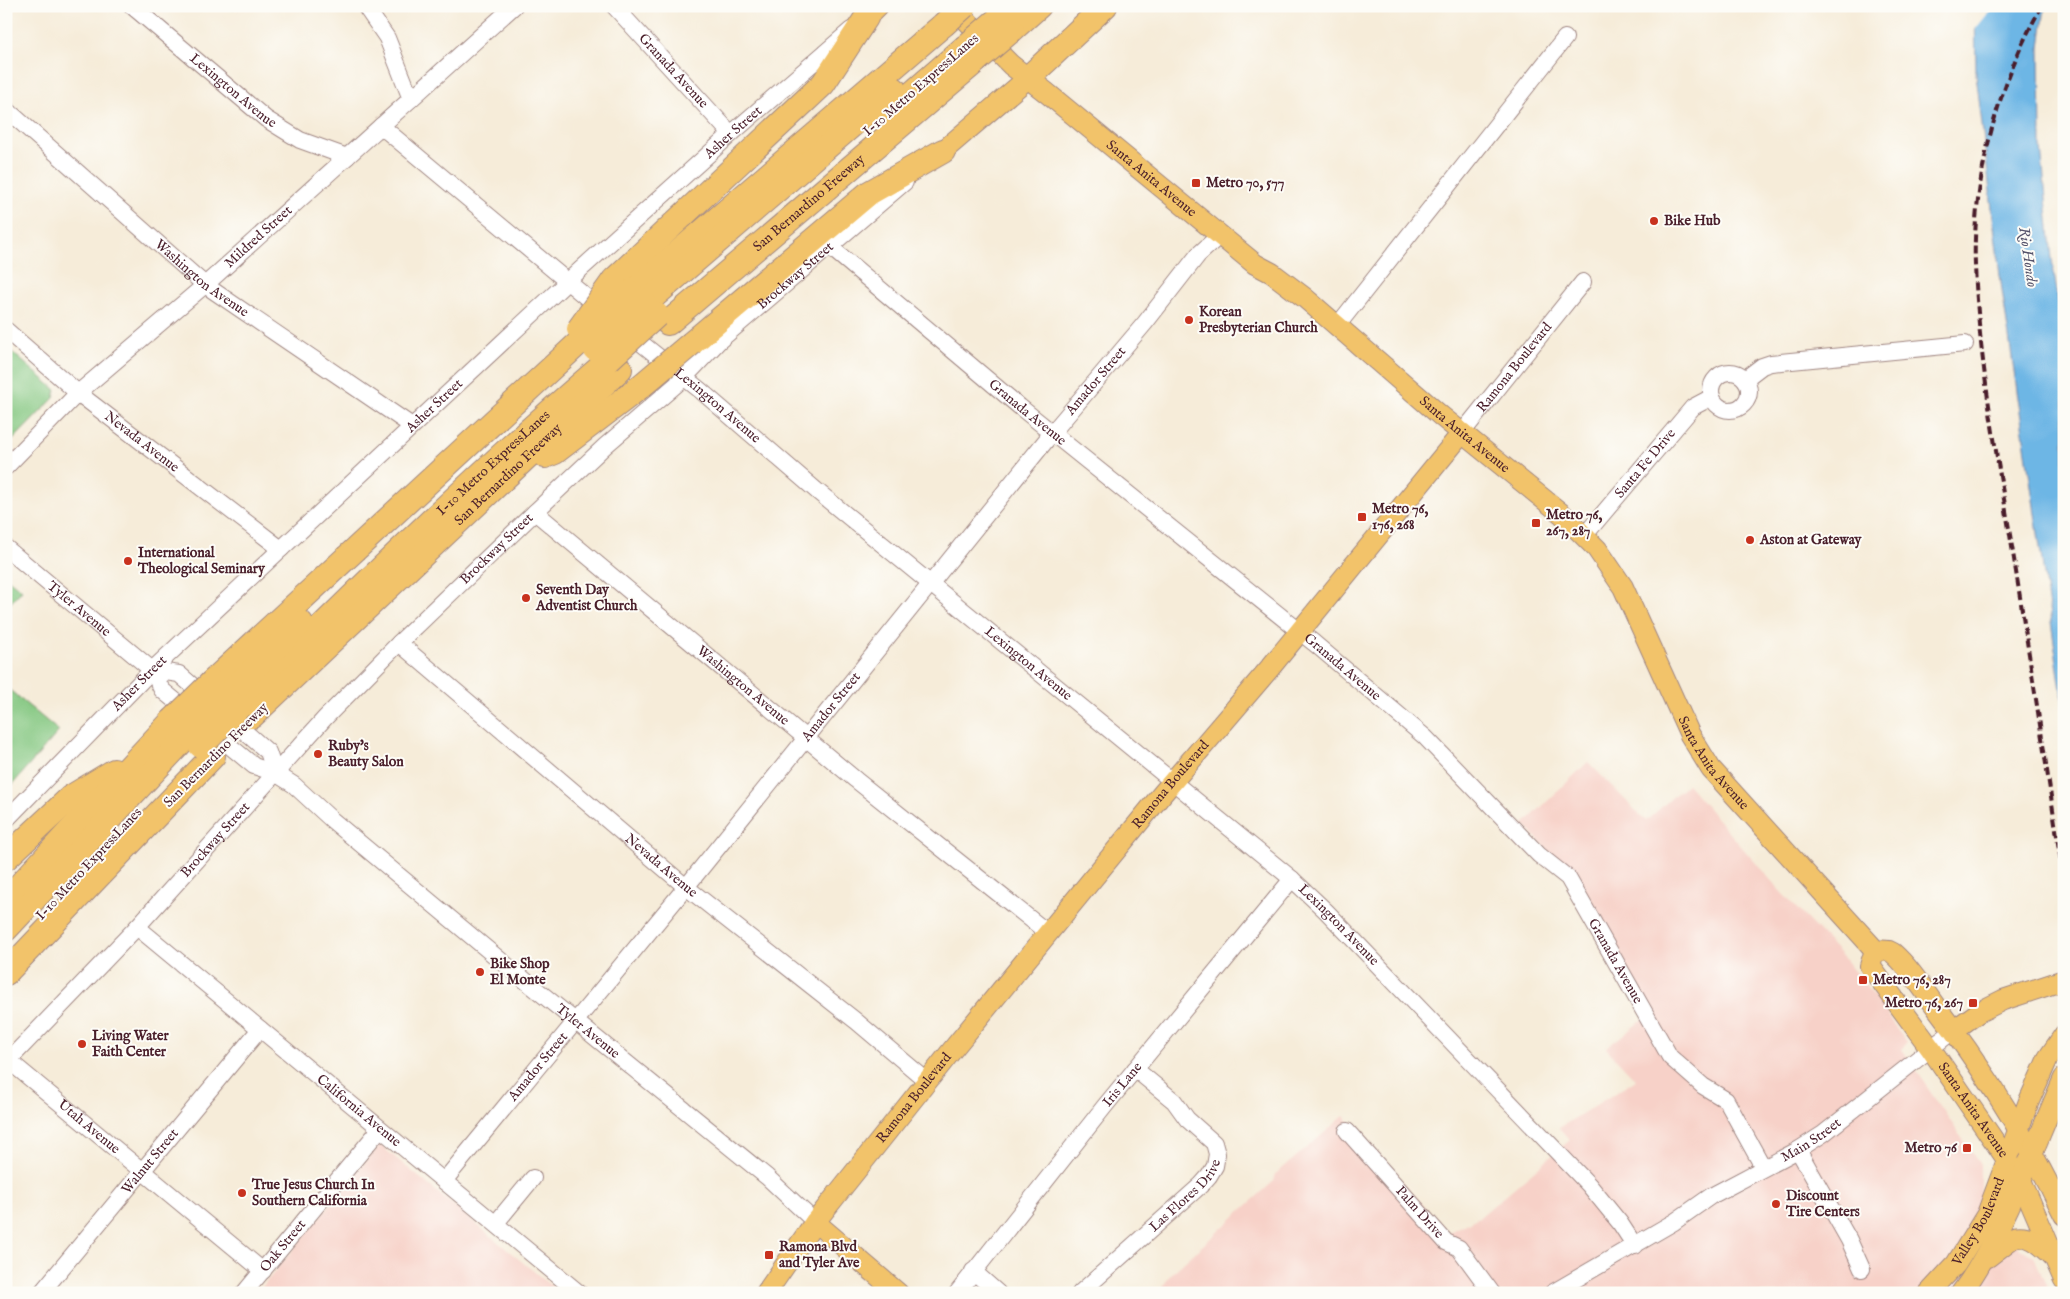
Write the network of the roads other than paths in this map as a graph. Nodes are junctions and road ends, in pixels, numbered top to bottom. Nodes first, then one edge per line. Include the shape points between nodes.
1 (132, 6) edge
2 (365, 6) edge
3 (514, 6) edge
4 (614, 6) edge
5 (964, 6) edge
6 (1039, 6) edge
7 (1106, 6) edge
8 (872, 12) edge
9 (1000, 13) edge
10 (958, 35) edge
11 (1565, 38) dead end
12 (1028, 78) junction
13 (411, 99) junction
14 (6, 109) edge
15 (381, 126) junction
16 (731, 134) junction
17 (942, 151) junction
18 (346, 157) junction
19 (1220, 235) junction
20 (829, 246) junction
21 (567, 282) junction
22 (1583, 282) dead end
23 (205, 285) junction
24 (643, 303) junction
25 (1337, 326) junction
26 (6, 330) edge
27 (1965, 344) dead end
28 (593, 350) junction
29 (684, 378) junction
30 (1745, 379) junction
31 (78, 393) junction
32 (1712, 397) junction
33 (412, 426) junction
34 (1052, 433) junction
35 (1462, 433) junction
36 (6, 467) edge
37 (512, 473) junction
38 (535, 512) junction
39 (1584, 536) junction
40 (6, 548) edge
41 (281, 549) junction
42 (931, 585) junction
43 (1299, 632) junction
44 (399, 643) junction
45 (152, 670) junction
46 (233, 700) junction
47 (805, 738) junction
48 (193, 740) junction
49 (139, 756) junction
50 (275, 773) junction
51 (1173, 780) junction
52 (6, 820) edge
53 (6, 858) edge
54 (1292, 879) junction
55 (686, 887) junction
56 (6, 900) edge
57 (137, 927) junction
58 (6, 929) edge
59 (1048, 933) junction
60 (1875, 950) junction
61 (6, 952) edge
62 (6, 973) edge
63 (2064, 980) edge
64 (576, 1020) junction
65 (260, 1029) junction
66 (1954, 1030) junction
67 (2064, 1035) edge
68 (1931, 1049) junction
69 (7, 1062) edge
70 (1136, 1069) junction
71 (2064, 1078) edge
72 (928, 1081) junction
73 (380, 1129) junction
74 (2018, 1130) junction
75 (1347, 1131) dead end
76 (1798, 1150) junction
77 (2032, 1153) junction
78 (2007, 1159) junction
79 (1763, 1167) junction
80 (142, 1170) junction
81 (533, 1178) dead end
82 (2021, 1180) junction
83 (444, 1181) junction
84 (2064, 1215) edge
85 (815, 1222) junction
86 (496, 1223) junction
87 (1635, 1246) junction
88 (2057, 1260) junction
89 (1982, 1261) junction
90 (1862, 1269) dead end
91 (263, 1271) junction
92 (973, 1271) junction
93 (2064, 1280) edge
94 (41, 1293) edge
95 (244, 1293) edge
96 (579, 1293) edge
97 (766, 1293) edge
98 (898, 1293) edge
99 (957, 1293) edge
100 (998, 1293) edge
101 (1080, 1293) edge
102 (1492, 1293) edge
103 (1552, 1293) edge
104 (1929, 1293) edge
105 (1961, 1293) edge

1 - 18 street, Lexington Avenue via 266,120 300,140
2 - 13 street via 387,38
3 - 13 street, Mildred Street
4 - 16 street, Granada Avenue
5 - 10 highway, San Bernardino Freeway, bridge
6 - 9 highway, San Bernardino Freeway
7 - 12 highway
8 - 16 street, Asher Street
8 - 24 highway via 823,84
9 - 10 highway, San Bernardino Freeway, bridge
9 - 10 highway, I-10 Metro ExpressLanes
10 - 12 main road, Santa Anita Avenue
10 - 24 highway, San Bernardino Freeway
10 - 24 highway, San Bernardino Freeway
11 - 25 street
12 - 17 main road, Brockway Street
12 - 19 main road, Santa Anita Avenue
13 - 15 street, Mildred Street
14 - 23 street, Washington Avenue
15 - 18 street, Mildred Street
15 - 21 street, Lexington Avenue
16 - 21 street, Asher Street
17 - 20 street, Brockway Street
17 - 37 highway, bridge via 869,193 640,387 555,452
18 - 23 street, Mildred Street
19 - 25 main road, Santa Anita Avenue
19 - 34 street, Amador Street via 1198,256
20 - 29 street, Brockway Street via 718,342
20 - 34 street, Granada Avenue
21 - 29 street, Lexington Avenue
21 - 33 street, Asher Street
22 - 35 street, Ramona Boulevard
23 - 31 street, Mildred Street
23 - 33 street, Washington Avenue
24 - 28 highway, San Bernardino Freeway, bridge
24 - 28 highway, San Bernardino Freeway
25 - 35 main road, Santa Anita Avenue
26 - 31 street, Nevada Avenue
27 - 30 street via 1771,364 1762,366
28 - 37 highway, San Bernardino Freeway
28 - 46 highway, San Bernardino Freeway
28 - 46 highway, I-10 Metro ExpressLanes via 546,414
29 - 38 street, Brockway Street
29 - 42 street, Lexington Avenue
30 - 32 street via 1736,372 1724,373 1714,380
30 - 32 street via 1748,396 1736,409 1724,409
31 - 36 street, Mildred Street
31 - 41 street, Nevada Avenue
32 - 39 street, Santa Fe Drive via 1694,407
33 - 41 street, Asher Street
34 - 42 street, Amador Street
34 - 43 street, Granada Avenue
35 - 39 main road, Santa Anita Avenue via 1562,514
35 - 43 main road, Ramona Boulevard
37 - 46 highway, San Bernardino Freeway via 430,548
38 - 44 street, Brockway Street
38 - 47 street, Washington Avenue
39 - 60 main road, Santa Anita Avenue via 1623,587 1690,735 1711,769
40 - 45 street, Tyler Avenue
41 - 45 street, Asher Street
42 - 47 street, Amador Street
42 - 51 street, Lexington Avenue
43 - 51 main road, Ramona Boulevard
43 - 79 street, Granada Avenue via 1425,737 1539,855 1568,878 1670,1057 1703,1086 1726,1100
44 - 50 street, Brockway Street
44 - 55 street, Nevada Avenue
45 - 50 street, Tyler Avenue via 162,690 254,766
45 - 50 street via 178,674 268,752
45 - 52 street, Asher Street
46 - 48 highway, San Bernardino Freeway, bridge
46 - 48 highway, San Bernardino Freeway
47 - 55 street, Amador Street
47 - 59 street, Washington Avenue
48 - 49 highway, San Bernardino Freeway
48 - 58 highway, I-10 Metro ExpressLanes
48 - 61 highway, I-10 Metro ExpressLanes
48 - 62 highway, San Bernardino Freeway
49 - 53 highway via 71,797
49 - 56 highway, San Bernardino Freeway
50 - 57 street, Brockway Street
50 - 64 street, Tyler Avenue via 294,785 332,820
51 - 54 street, Lexington Avenue
51 - 59 main road, Ramona Boulevard
54 - 70 street, Iris Lane
54 - 87 street, Lexington Avenue via 1584,1179
55 - 64 street, Amador Street
55 - 72 street, Nevada Avenue
57 - 65 street, California Avenue
57 - 69 street, Brockway Street
59 - 72 main road, Ramona Boulevard
60 - 66 main road, Santa Anita Avenue via 1897,956
60 - 68 main road, Santa Anita Avenue via 1870,966
63 - 66 main road, Main Street via 2003,1000
64 - 83 street, Amador Street
64 - 85 street, Tyler Avenue via 767,1177
65 - 73 street, California Avenue
65 - 80 street, Walnut Street
66 - 68 street, Main Street
66 - 74 main road, Santa Anita Avenue
67 - 74 main road, Valley Boulevard via 2048,1058
68 - 76 street, Main Street
68 - 78 main road, Santa Anita Avenue
69 - 80 street, Utah Avenue
70 - 92 street, Iris Lane
70 - 101 street, Las Flores Drive via 1174,1101 1187,1119 1214,1144 1217,1154 1209,1176 1201,1185
71 - 77 main road, Valley Boulevard
72 - 85 main road, Ramona Boulevard
73 - 83 street, California Avenue
73 - 91 street, Oak Street
74 - 77 main road, Santa Anita Avenue
74 - 78 main road, Valley Boulevard
75 - 102 street, Palm Drive via 1446,1242 1459,1248
76 - 79 street, Main Street
76 - 90 street
77 - 82 main road, Valley Boulevard
77 - 84 main road, Santa Anita Avenue
78 - 82 main road, Santa Anita Avenue
78 - 104 main road, Valley Boulevard via 1987,1214 1970,1245
79 - 87 street, Main Street via 1711,1196
80 - 91 street, Utah Avenue
80 - 94 street, Walnut Street
81 - 86 street
82 - 88 main road, Santa Anita Avenue
82 - 89 main road, Valley Boulevard
83 - 86 street, California Avenue
85 - 97 main road, Ramona Boulevard
85 - 98 main road, Tyler Avenue
86 - 96 street, California Avenue
87 - 103 street, Main Street
88 - 89 main road via 2038,1242 2018,1236
88 - 93 main road, Santa Anita Avenue
89 - 105 main road, Valley Boulevard
91 - 95 street, Oak Street
92 - 99 street, Iris Lane
92 - 100 street

